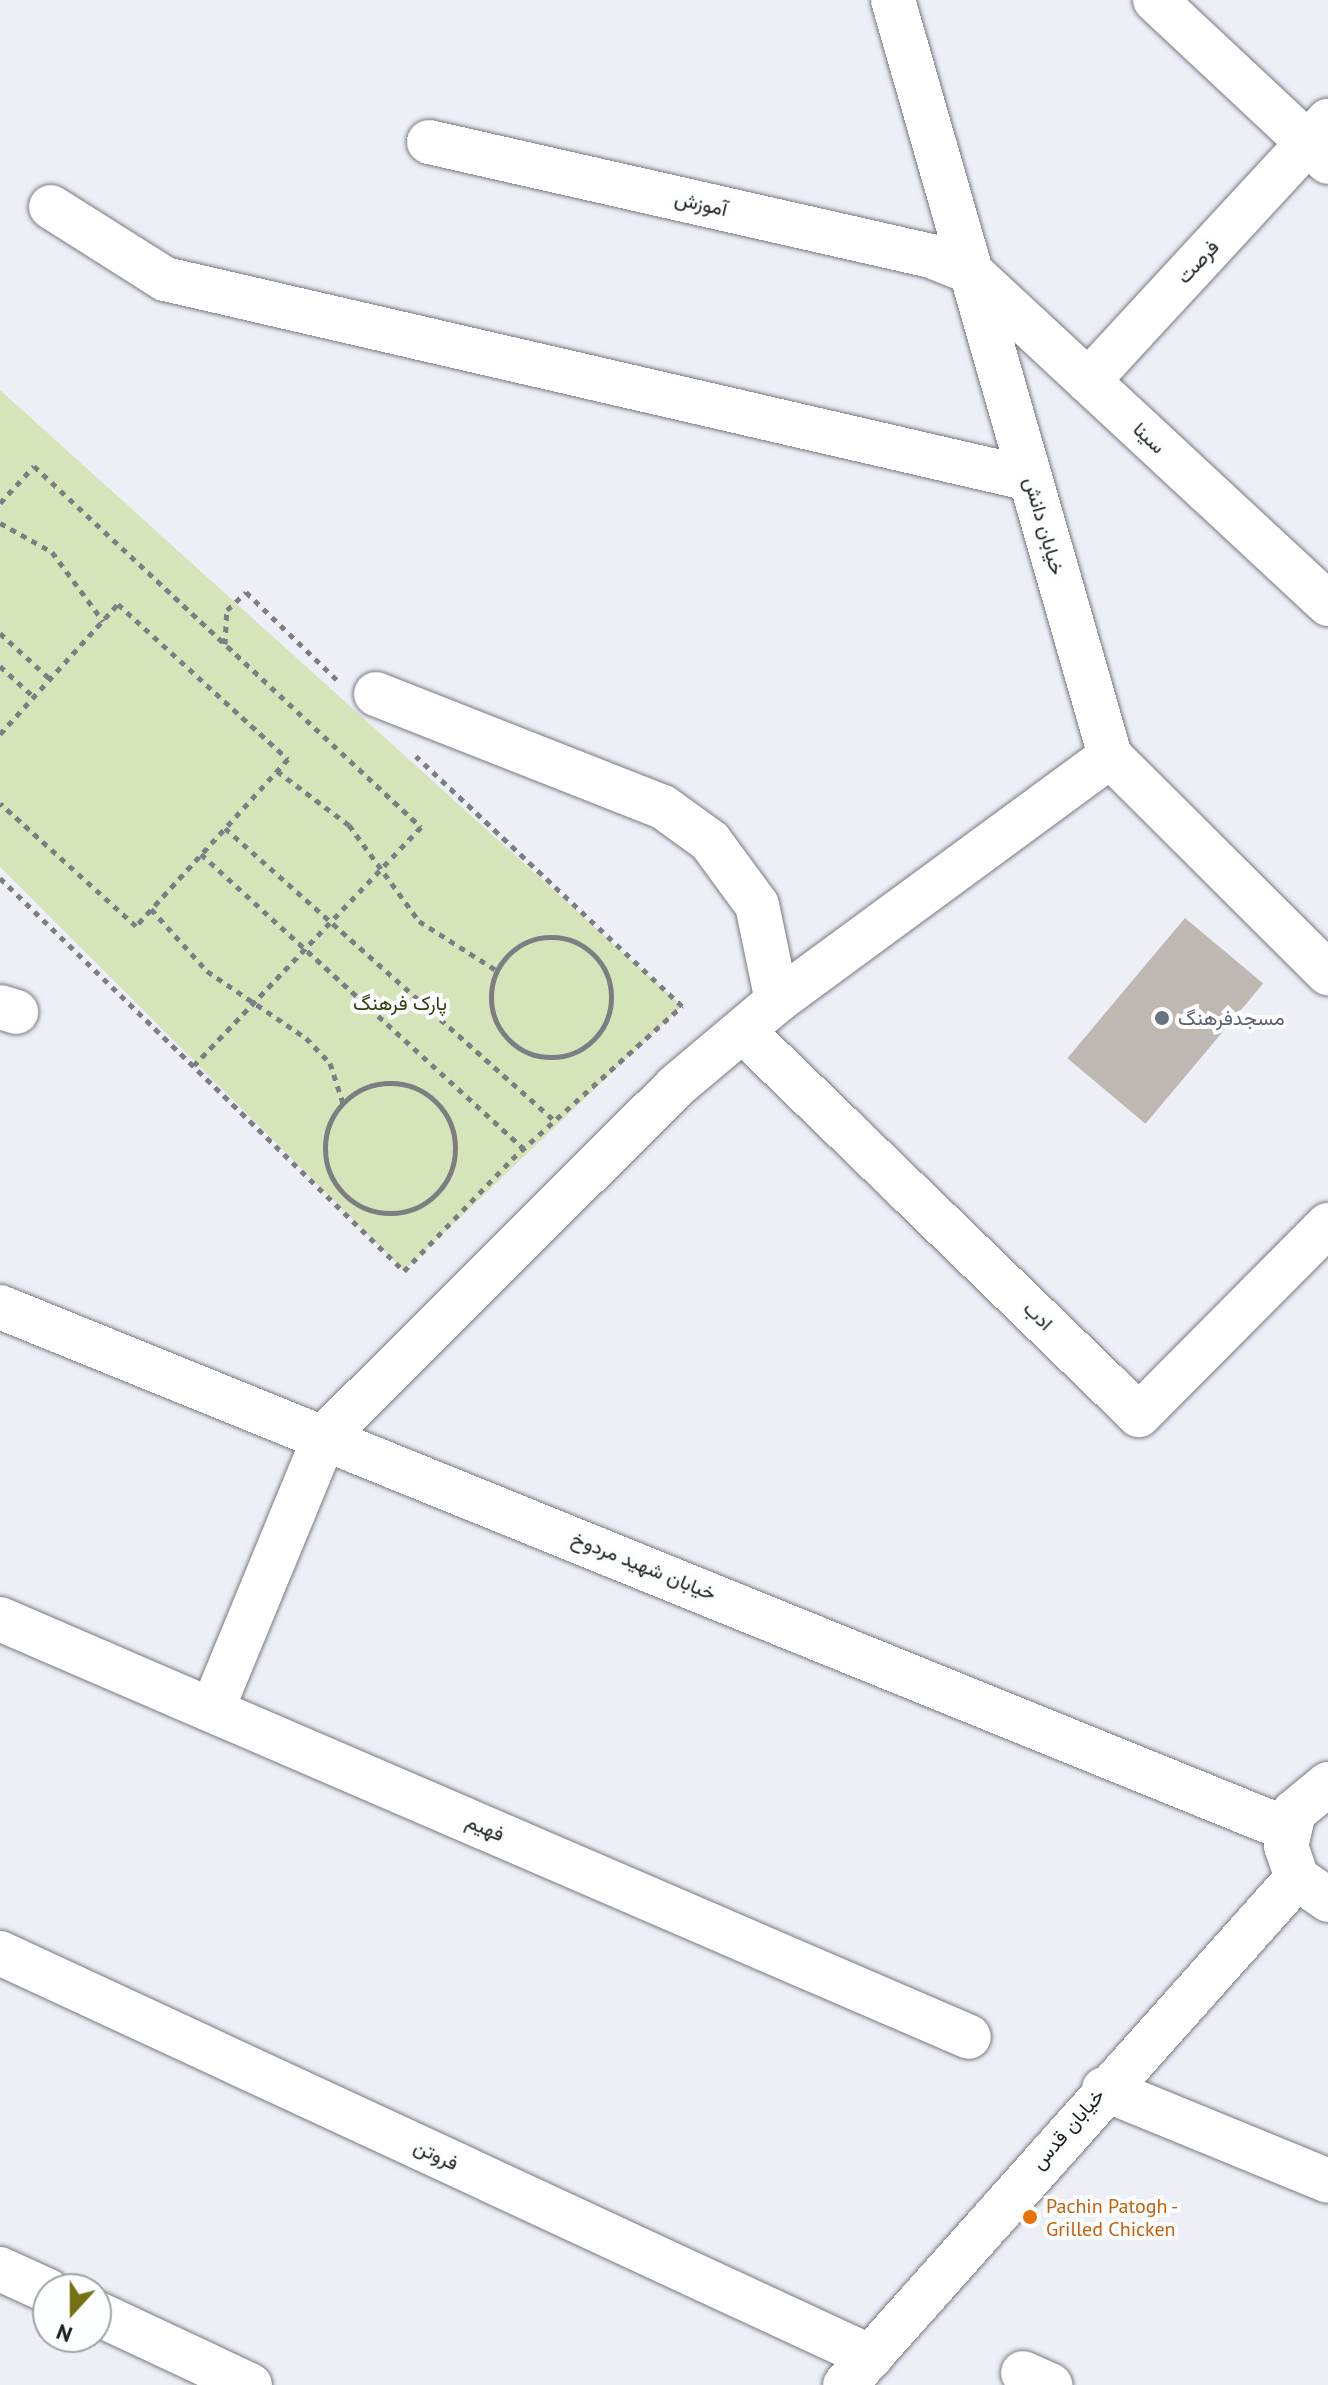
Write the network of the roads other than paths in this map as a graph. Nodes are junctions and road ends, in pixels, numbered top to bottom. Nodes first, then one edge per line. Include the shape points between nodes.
1 (893, 0) edge
2 (1155, 0) edge
3 (429, 142) dead end
4 (1321, 142) edge
5 (51, 207) dead end
6 (971, 272) junction
7 (1088, 381) junction
8 (1030, 479) junction
9 (1328, 604) edge
10 (362, 692) road end
11 (1110, 756) junction
12 (1328, 973) edge
13 (777, 1001) junction
14 (744, 1032) junction
15 (1328, 1225) edge
16 (0, 1307) edge
17 (325, 1436) junction
18 (0, 1619) edge
19 (212, 1710) junction
20 (1328, 1784) edge
21 (1287, 1829) junction
22 (1312, 1889) edge
23 (0, 1953) edge
24 (969, 2037) dead end
25 (1104, 2089) junction
26 (1328, 2181) edge
27 (0, 2269) edge
28 (32, 2284) edge
29 (112, 2320) edge
30 (861, 2376) edge
31 (250, 2385) edge

1 - 6 street, خیابان دانش
2 - 4 street
3 - 6 street, آموزش via 931,256
4 - 7 street, فرصت
5 - 8 street via 165,279
6 - 7 street, سینا
6 - 8 street, خیابان دانش
7 - 9 street, سینا
8 - 11 street, خیابان دانش
10 - 13 street via 663,807 710,841 757,905
11 - 12 street, خیابان دانش
11 - 13 street
13 - 14 street
14 - 15 street, ادب via 1139,1415
14 - 17 street via 675,1087
16 - 17 street, خیابان شهید مردوخ
17 - 19 street
17 - 21 street, خیابان شهید مردوخ
18 - 19 street, فهیم
19 - 24 street, فهیم
20 - 21 street via 1306,1797
21 - 22 street
22 - 25 street, خیابان قدس
23 - 30 street, فروتن
25 - 26 street
25 - 30 street, خیابان قدس
27 - 28 street
29 - 31 street

